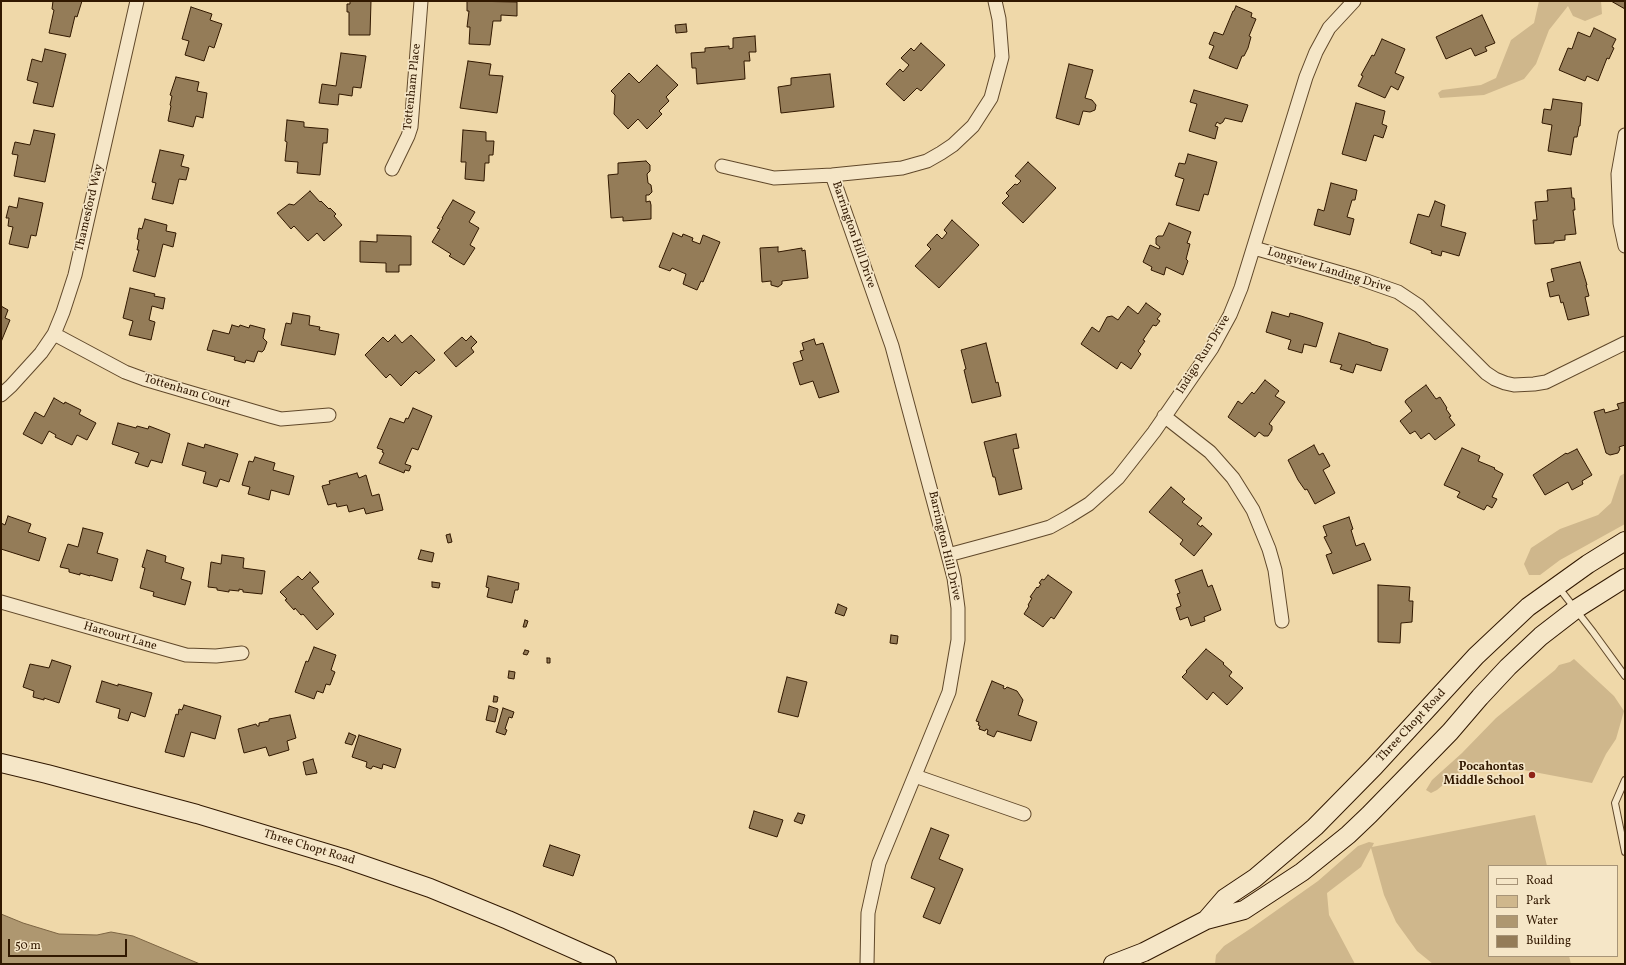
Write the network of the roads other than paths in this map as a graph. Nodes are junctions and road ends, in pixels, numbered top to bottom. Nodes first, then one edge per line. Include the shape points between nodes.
1 (137, 1) edge
2 (421, 1) edge
3 (996, 1) edge
4 (1354, 1) edge
5 (1625, 135) edge
6 (722, 166) dead end
7 (392, 169) dead end
8 (832, 175) junction
9 (1625, 246) edge
10 (1254, 248) junction
11 (54, 334) junction
12 (1625, 343) edge
13 (1, 395) edge
14 (329, 414) dead end
15 (1164, 416) junction
16 (1625, 541) edge
17 (948, 555) junction
18 (1625, 578) edge
19 (1556, 585) junction
20 (1, 602) edge
21 (1576, 609) junction
22 (1282, 620) dead end
23 (242, 653) dead end
24 (1625, 676) edge
25 (1, 763) edge
26 (915, 776) junction
27 (1625, 780) edge
28 (1024, 814) dead end
29 (1625, 852) edge
30 (1206, 920) junction
31 (607, 964) edge
32 (867, 964) edge
33 (1113, 964) edge

1 - 11 street, Thamesford Way via 75,275 64,312
2 - 7 street, Tottenham Place via 411,127
3 - 8 street via 1002,57 991,98 973,126 953,145 927,161 902,168
4 - 10 street, Indigo Run Drive via 1330,28 1316,52
5 - 9 street via 1618,174 1620,223
6 - 8 street via 774,178
8 - 17 street, Barrington Hill Drive via 892,346
10 - 12 street, Longview Landing Drive via 1398,292 1419,306 1486,373 1505,383 1546,382
10 - 15 street, Indigo Run Drive via 1230,315 1212,348
11 - 13 street, Thamesford Way via 41,353
11 - 14 street, Tottenham Court via 137,377 255,412 281,419
15 - 17 street, Indigo Run Drive via 1118,478 1089,504 1050,526
15 - 22 street via 1210,452 1233,478 1253,510 1273,563
16 - 19 main road, Three Chopt Road
17 - 26 street, Barrington Hill Drive via 958,608 958,640 949,692
18 - 21 main road, Three Chopt Road
19 - 21 lane
19 - 30 main road, Three Chopt Road via 1528,607 1476,656 1315,827 1256,878 1225,898
20 - 23 street, Harcourt Lane via 186,655 216,656
21 - 24 lane
21 - 30 main road, Three Chopt Road via 1541,636 1508,667 1397,788 1348,835 1302,872 1244,910
25 - 31 main road, Three Chopt Road via 197,814 343,858 430,888
26 - 28 street
26 - 32 street, Barrington Hill Drive via 879,862 868,913
27 - 29 lane via 1615,803
30 - 33 main road, Three Chopt Road via 1144,952

